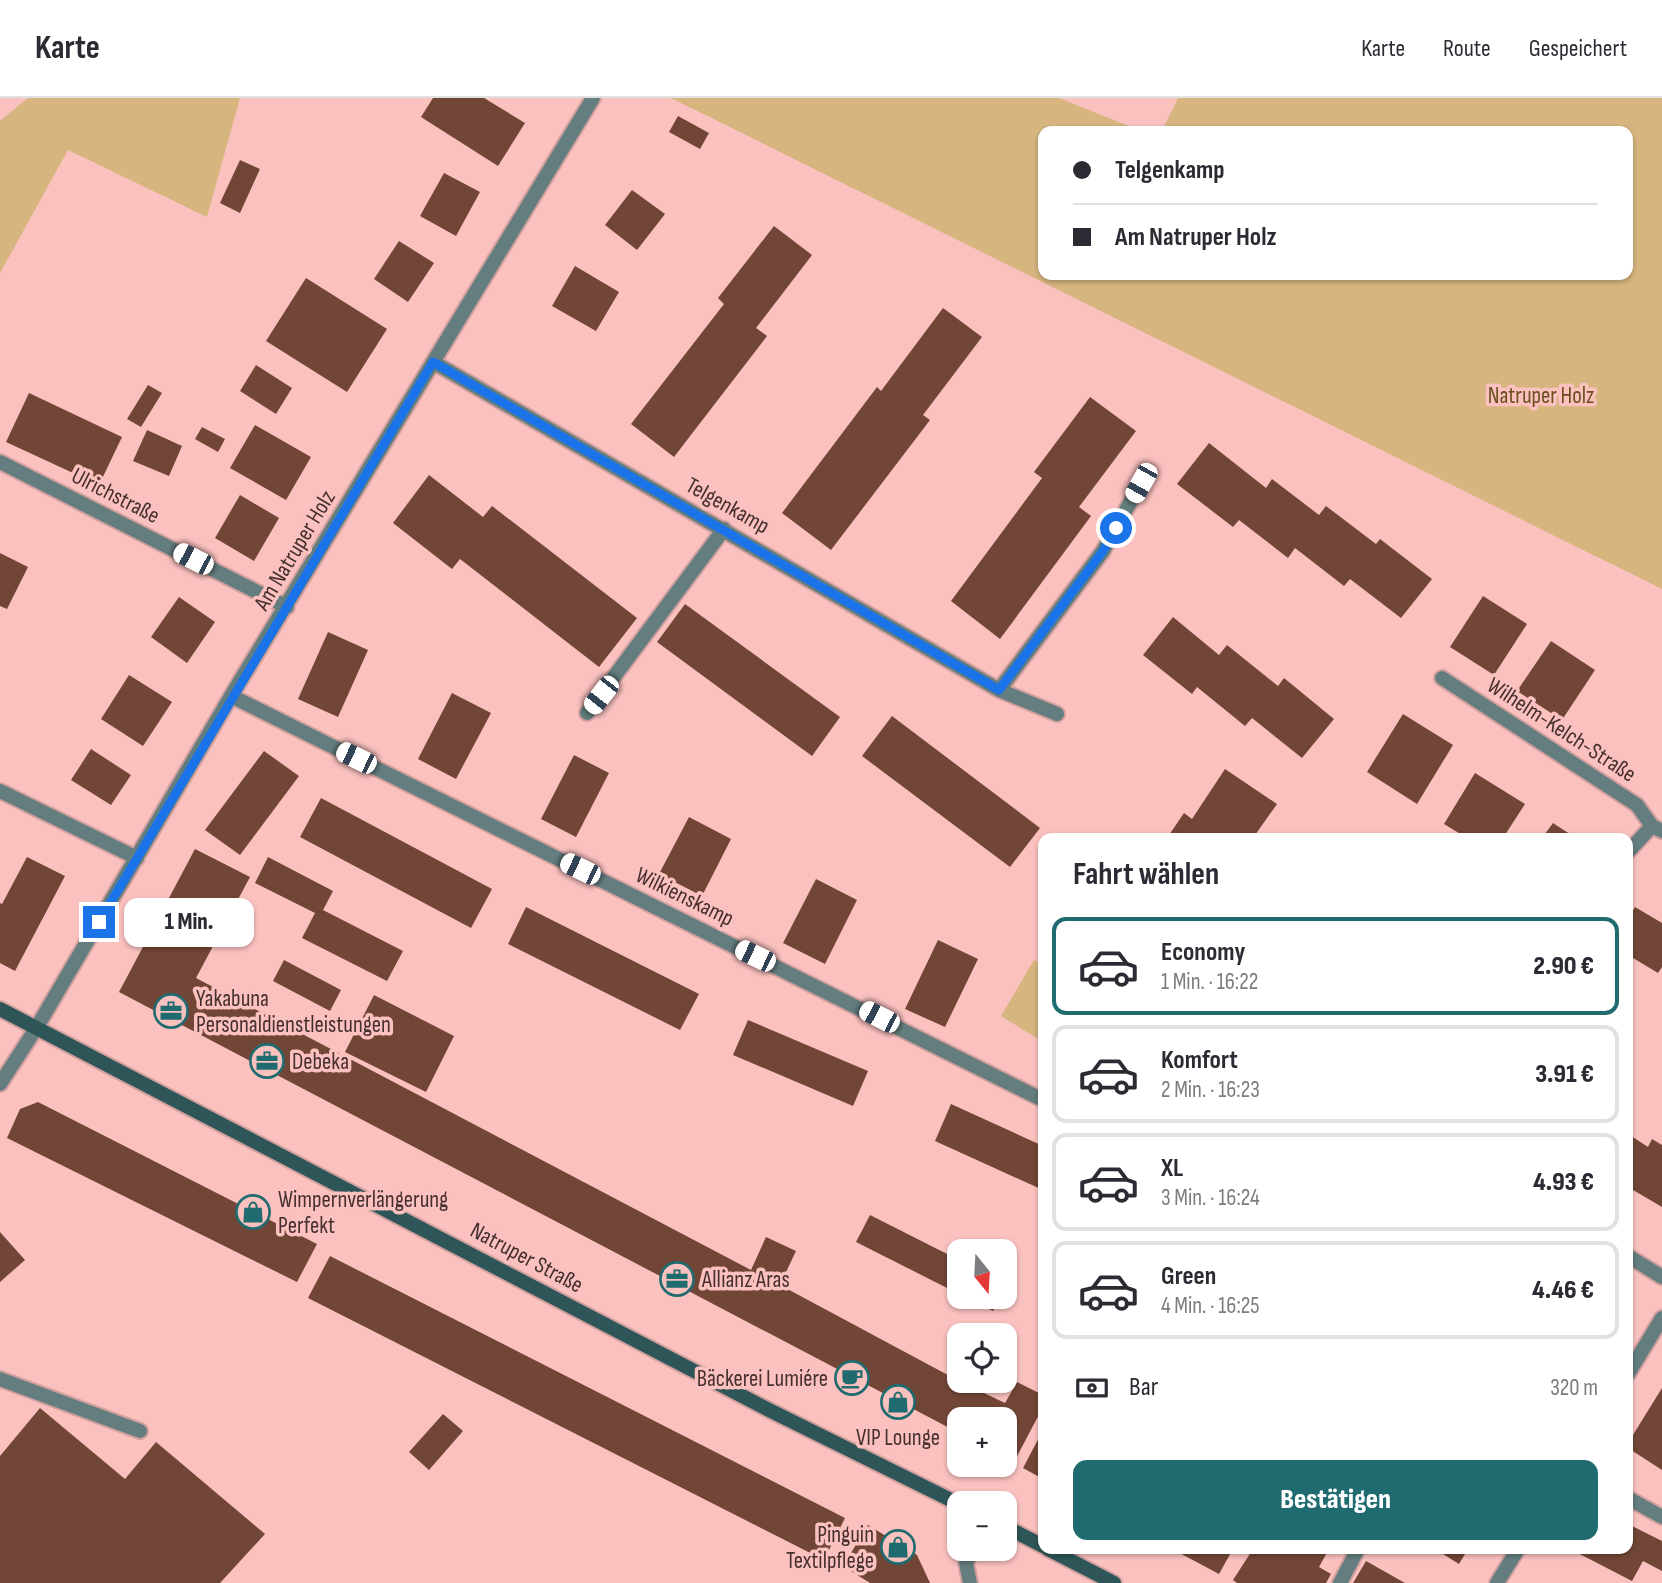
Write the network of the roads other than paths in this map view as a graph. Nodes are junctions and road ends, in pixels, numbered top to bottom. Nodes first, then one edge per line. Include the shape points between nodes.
1 (593, 98) edge
2 (433, 362) junction
3 (0, 462) edge
4 (1141, 483) dead end
5 (724, 528) junction
6 (287, 607) junction
7 (1442, 678) dead end
8 (999, 690) junction
9 (231, 696) junction
10 (587, 713) dead end
11 (1057, 714) dead end
12 (0, 791) edge
13 (1657, 828) edge
14 (1633, 848) edge
15 (136, 858) junction
16 (0, 1009) edge
17 (37, 1027) junction
18 (0, 1084) edge
19 (1038, 1098) edge
20 (1633, 1259) edge
21 (1662, 1277) edge
22 (1662, 1318) edge
23 (1633, 1366) edge
24 (0, 1378) edge
25 (140, 1431) dead end
26 (947, 1498) edge
27 (1633, 1501) edge
28 (1662, 1517) edge
29 (1017, 1533) edge
30 (1038, 1544) edge
31 (1058, 1554) edge
32 (1355, 1554) edge
33 (1515, 1554) edge
34 (967, 1561) edge
35 (970, 1583) edge
36 (1114, 1583) edge
37 (1340, 1583) edge
38 (1497, 1583) edge

1 - 2 street, Am Natruper Holz
2 - 5 street, Telgenkamp
2 - 6 street, Am Natruper Holz
3 - 6 street, Ulrichstraße
4 - 8 street via 1103,551
5 - 8 street, Telgenkamp
5 - 10 street
6 - 9 street, Am Natruper Holz
7 - 13 street, Wilhelm-Kelch-Straße via 1637,805
8 - 11 street, Telgenkamp
9 - 15 street, Am Natruper Holz
9 - 19 street, Wilkienskamp
12 - 15 street
13 - 14 street, Wilhelm-Kelch-Straße
15 - 17 street, Am Natruper Holz
16 - 17 street, Natruper Straße
17 - 18 street, Am Natruper Holz
17 - 26 street, Natruper Straße via 771,1411
20 - 21 street
22 - 23 street
24 - 25 street
27 - 28 street
29 - 30 street
31 - 36 street
32 - 37 street
33 - 38 street
34 - 35 street

